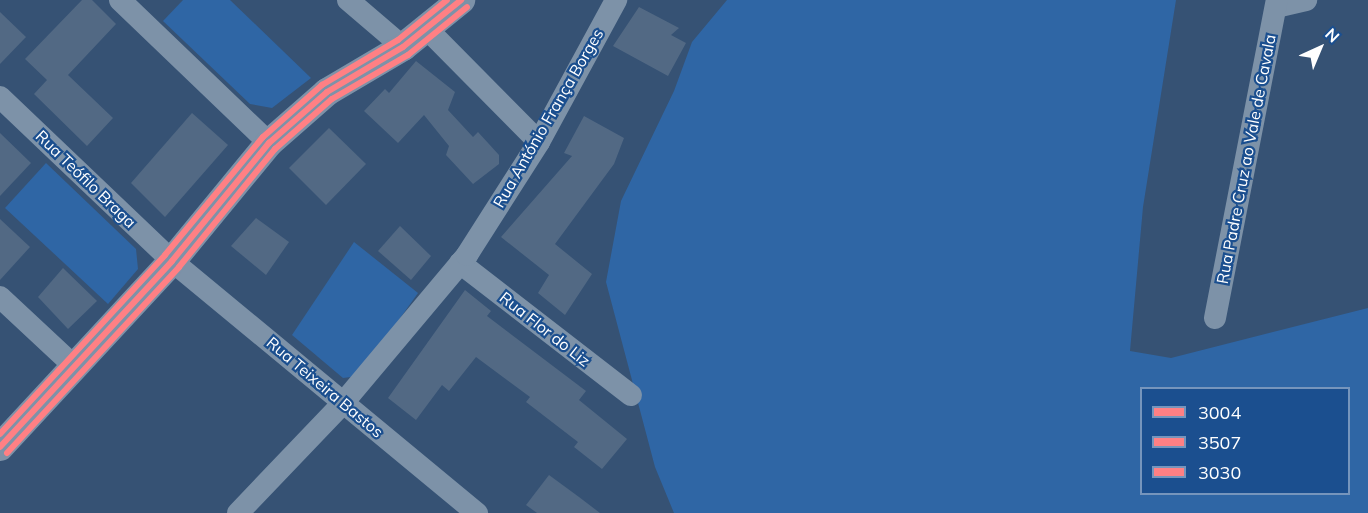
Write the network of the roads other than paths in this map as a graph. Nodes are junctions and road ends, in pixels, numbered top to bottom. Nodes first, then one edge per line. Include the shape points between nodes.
1 (120, 0) edge
2 (348, 0) edge
3 (461, 0) edge
4 (616, 0) edge
5 (1306, 0) edge
6 (1277, 4) edge
7 (427, 30) junction
8 (403, 47) junction
9 (0, 97) edge
10 (538, 142) junction
11 (269, 143) junction
12 (172, 261) junction
13 (460, 263) junction
14 (0, 297) edge
15 (1215, 318) dead end
16 (75, 367) junction
17 (631, 395) dead end
18 (344, 403) junction
19 (0, 447) edge
20 (238, 513) edge
21 (477, 513) edge

1 - 11 street
2 - 8 street
3 - 7 street
4 - 10 street, Rua António França Borges
5 - 6 street
6 - 15 street, Rua Padre Cruz ao Vale de Cavala
7 - 8 street
7 - 10 street
8 - 11 street via 327,92
9 - 12 street, Rua Teófilo Braga
10 - 13 street, Rua António França Borges
11 - 12 street
12 - 16 street
12 - 18 street, Rua Teixeira Bastos
13 - 17 street, Rua Flor do Liz
13 - 18 street, Rua António França Borges
14 - 16 street
16 - 19 street
18 - 20 street, Rua António França Borges
18 - 21 street, Rua Teixeira Bastos

